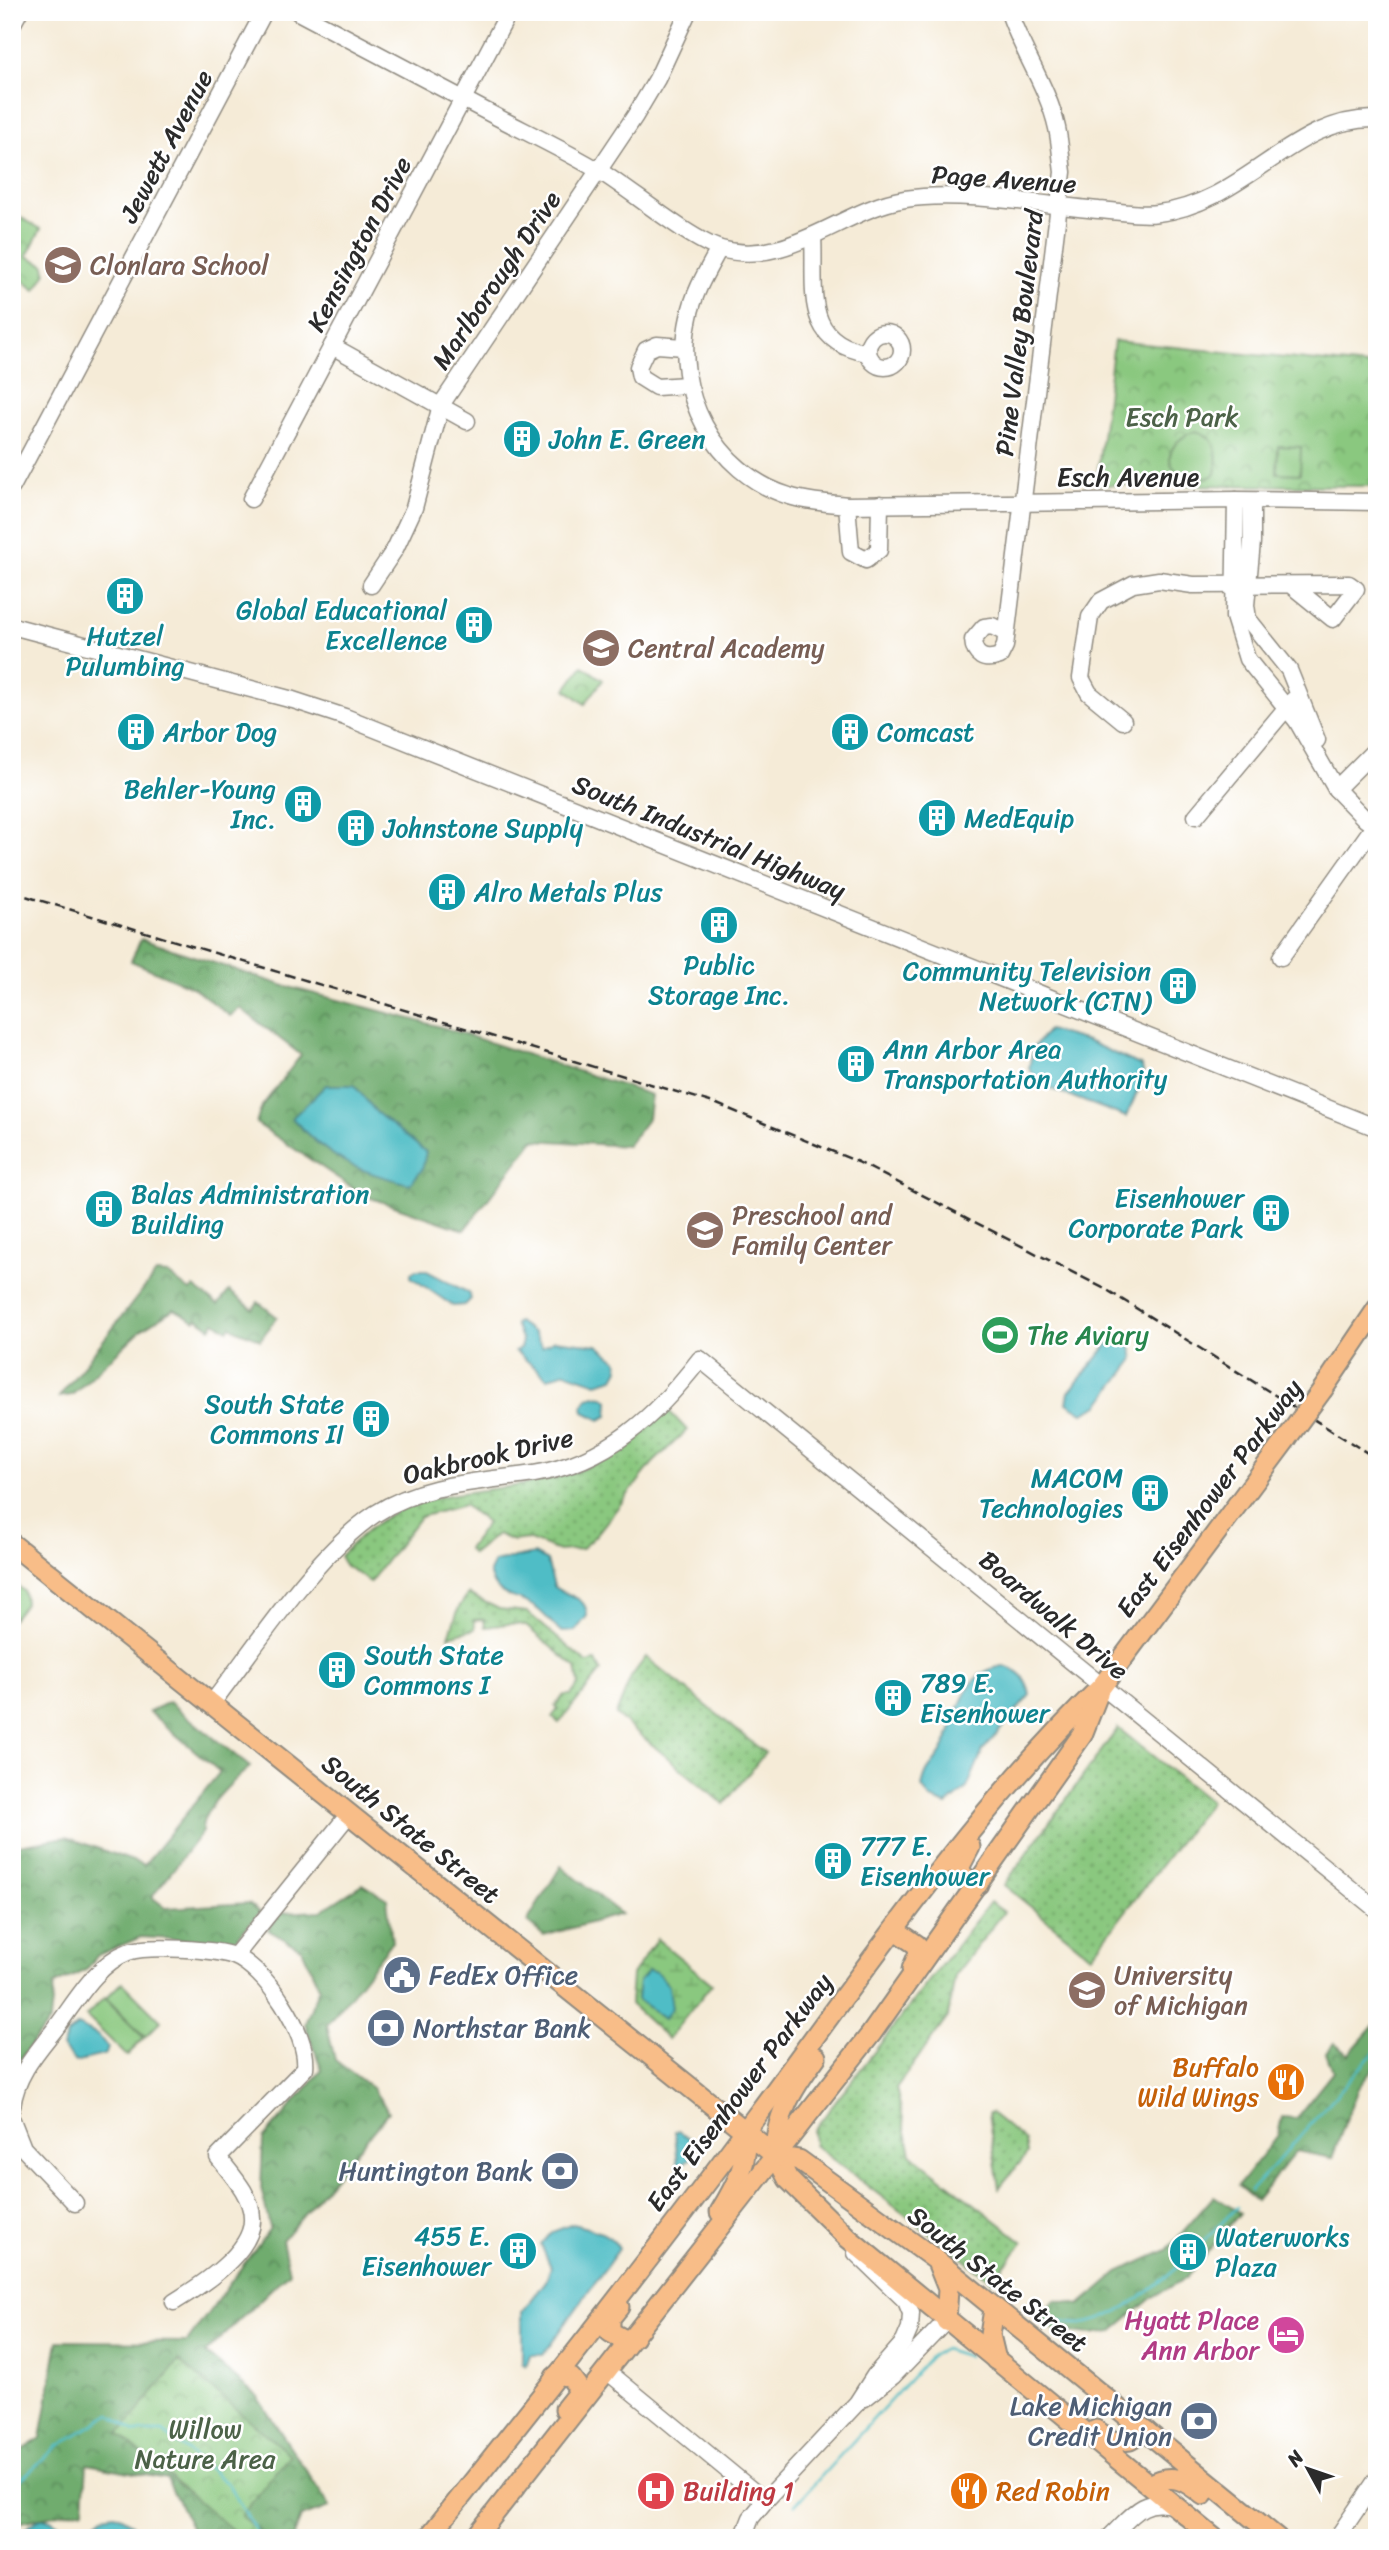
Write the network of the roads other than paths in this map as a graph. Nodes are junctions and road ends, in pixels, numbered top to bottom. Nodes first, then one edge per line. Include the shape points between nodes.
1 (19, 12) edge
2 (264, 12) edge
3 (298, 12) edge
4 (509, 12) edge
5 (688, 12) edge
6 (1009, 12) edge
7 (12, 25) edge
8 (464, 100) junction
9 (1377, 120) edge
10 (599, 171) junction
11 (1060, 207) junction
12 (813, 236) junction
13 (719, 249) junction
14 (332, 346) junction
15 (684, 347) junction
16 (868, 353) dead end
17 (687, 385) junction
18 (441, 405) junction
19 (467, 421) dead end
20 (12, 488) edge
21 (251, 499) dead end
22 (1244, 500) junction
23 (1023, 502) junction
24 (1377, 502) edge
25 (880, 504) junction
26 (847, 505) junction
27 (371, 585) dead end
28 (1242, 585) junction
29 (1291, 585) dead end
30 (12, 626) edge
31 (1004, 632) dead end
32 (1299, 695) junction
33 (1287, 707) junction
34 (1123, 721) dead end
35 (1377, 748) edge
36 (1339, 786) junction
37 (1196, 816) dead end
38 (1376, 822) edge
39 (1281, 957) dead end
40 (1377, 1128) edge
41 (1377, 1309) edge
42 (1377, 1322) edge
43 (1358, 1341) junction
44 (700, 1359) joint
45 (12, 1544) edge
46 (1102, 1686) junction
47 (212, 1703) junction
48 (1002, 1797) junction
49 (349, 1814) junction
50 (978, 1884) junction
51 (1377, 1910) edge
52 (895, 1930) junction
53 (235, 1956) junction
54 (874, 1957) junction
55 (12, 2107) edge
56 (807, 2119) junction
57 (12, 2120) edge
58 (745, 2132) junction
59 (776, 2156) junction
60 (705, 2184) junction
61 (75, 2203) dead end
62 (848, 2238) junction
63 (936, 2260) junction
64 (174, 2302) dead end
65 (993, 2309) junction
66 (649, 2317) junction
67 (946, 2321) junction
68 (634, 2337) junction
69 (996, 2360) junction
70 (607, 2371) junction
71 (555, 2377) junction
72 (1033, 2390) junction
73 (857, 2403) junction
74 (530, 2409) junction
75 (1146, 2431) junction
76 (1377, 2479) edge
77 (1150, 2485) junction
78 (1368, 2494) junction
79 (765, 2501) junction
80 (1176, 2507) junction
81 (496, 2511) junction
82 (1271, 2533) edge
83 (1109, 2537) edge
84 (428, 2538) edge
85 (443, 2538) edge
86 (475, 2538) edge
87 (743, 2538) edge
88 (1214, 2538) edge
89 (1337, 2538) edge
90 (1351, 2538) edge

1 - 7 street
2 - 20 street, Jewett Avenue
3 - 8 street
4 - 8 street, Kensington Drive
5 - 10 street, Marlborough Drive via 657,79
6 - 11 street, Pine Valley Boulevard via 1057,128 1063,172
8 - 10 street
8 - 14 street, Kensington Drive
9 - 11 street, Page Avenue via 1340,122 1319,129 1233,187 1177,210 1137,213
10 - 13 street
10 - 18 street, Marlborough Drive
11 - 12 street, Page Avenue via 935,196 907,198 850,216
11 - 23 street, Pine Valley Boulevard
12 - 13 street, Page Avenue via 764,251
12 - 16 street via 818,320 839,346
13 - 15 street, Esch Avenue via 698,289
14 - 18 street
14 - 21 street, Kensington Drive
15 - 17 street, Esch Avenue
15 - 17 street via 657,345 646,350 638,367 640,377 656,387
17 - 26 street, Esch Avenue via 710,436 758,481 788,496
18 - 19 street
18 - 27 street, Marlborough Drive via 414,508
22 - 23 street, Esch Avenue
22 - 24 street, Esch Avenue
22 - 28 street
23 - 25 street, Esch Avenue
23 - 31 street, Pine Valley Boulevard
25 - 26 street, Esch Avenue
25 - 26 street via 879,550 866,560 851,552
28 - 29 street
28 - 32 street via 1248,620 1289,670
28 - 33 street via 1234,617 1247,659
28 - 34 street via 1159,580 1133,584 1101,601 1090,617 1081,678 1089,693
30 - 40 street, South Industrial Highway via 293,699 345,717
32 - 33 street
32 - 36 street
33 - 36 street
33 - 37 street
35 - 36 street
36 - 38 street
38 - 39 street
41 - 43 main road, East Eisenhower Parkway
42 - 43 main road, East Eisenhower Parkway
43 - 46 main road, East Eisenhower Parkway, bridge
44 - 46 street, Boardwalk Drive
44 - 47 street, Oakbrook Drive via 652,1416 593,1455 566,1467 441,1487 376,1514 325,1558
45 - 47 main road, South State Street
46 - 48 main road, East Eisenhower Parkway via 1065,1721
46 - 50 main road, East Eisenhower Parkway via 1082,1735
46 - 51 street, Boardwalk Drive
47 - 49 main road, South State Street
48 - 50 main road via 996,1817 960,1861 960,1872
48 - 52 main road, East Eisenhower Parkway
49 - 53 street
49 - 58 main road, South State Street
50 - 56 main road, East Eisenhower Parkway
52 - 54 main road, East Eisenhower Parkway
52 - 56 main road via 917,1945 913,1967 830,2078
53 - 55 street via 150,1947 127,1953 104,1967 28,2062 15,2088
53 - 64 street via 289,2013 307,2058 305,2068 218,2157 248,2202 253,2218 247,2238 230,2262
54 - 58 main road, East Eisenhower Parkway
54 - 59 main road via 855,2002 790,2096 776,2127
56 - 59 main road, East Eisenhower Parkway
57 - 61 street via 23,2148
58 - 59 main road, South State Street
58 - 60 main road, East Eisenhower Parkway
58 - 66 main road via 747,2152 737,2181 716,2218 665,2283
59 - 62 main road, South State Street via 788,2179
59 - 63 main road, South State Street via 799,2160
59 - 66 main road, East Eisenhower Parkway
60 - 68 main road via 694,2212 610,2318 610,2332 617,2338
60 - 71 main road, East Eisenhower Parkway
62 - 67 main road, South State Street
62 - 73 street via 864,2263 906,2301 912,2321 904,2342
63 - 65 main road, South State Street
63 - 67 main road via 948,2289
65 - 69 main road via 990,2335
65 - 75 main road, South State Street
66 - 68 main road, East Eisenhower Parkway
67 - 69 main road, South State Street
67 - 73 street via 893,2376
68 - 70 main road, East Eisenhower Parkway
69 - 72 main road, South State Street
70 - 79 street
70 - 81 main road, East Eisenhower Parkway
71 - 74 main road, East Eisenhower Parkway
71 - 81 main road via 560,2373 571,2378 577,2394 508,2485
72 - 75 main road via 1113,2442
72 - 77 main road, South State Street
73 - 79 street
74 - 84 main road, East Eisenhower Parkway
74 - 85 main road via 516,2445
75 - 82 main road, South State Street
76 - 78 street
77 - 80 main road, South State Street
77 - 82 main road via 1170,2477 1184,2480 1232,2518
77 - 83 street
78 - 89 street
78 - 90 street
79 - 87 street
80 - 83 street via 1159,2501 1147,2503
80 - 88 main road, South State Street
81 - 86 main road, East Eisenhower Parkway

